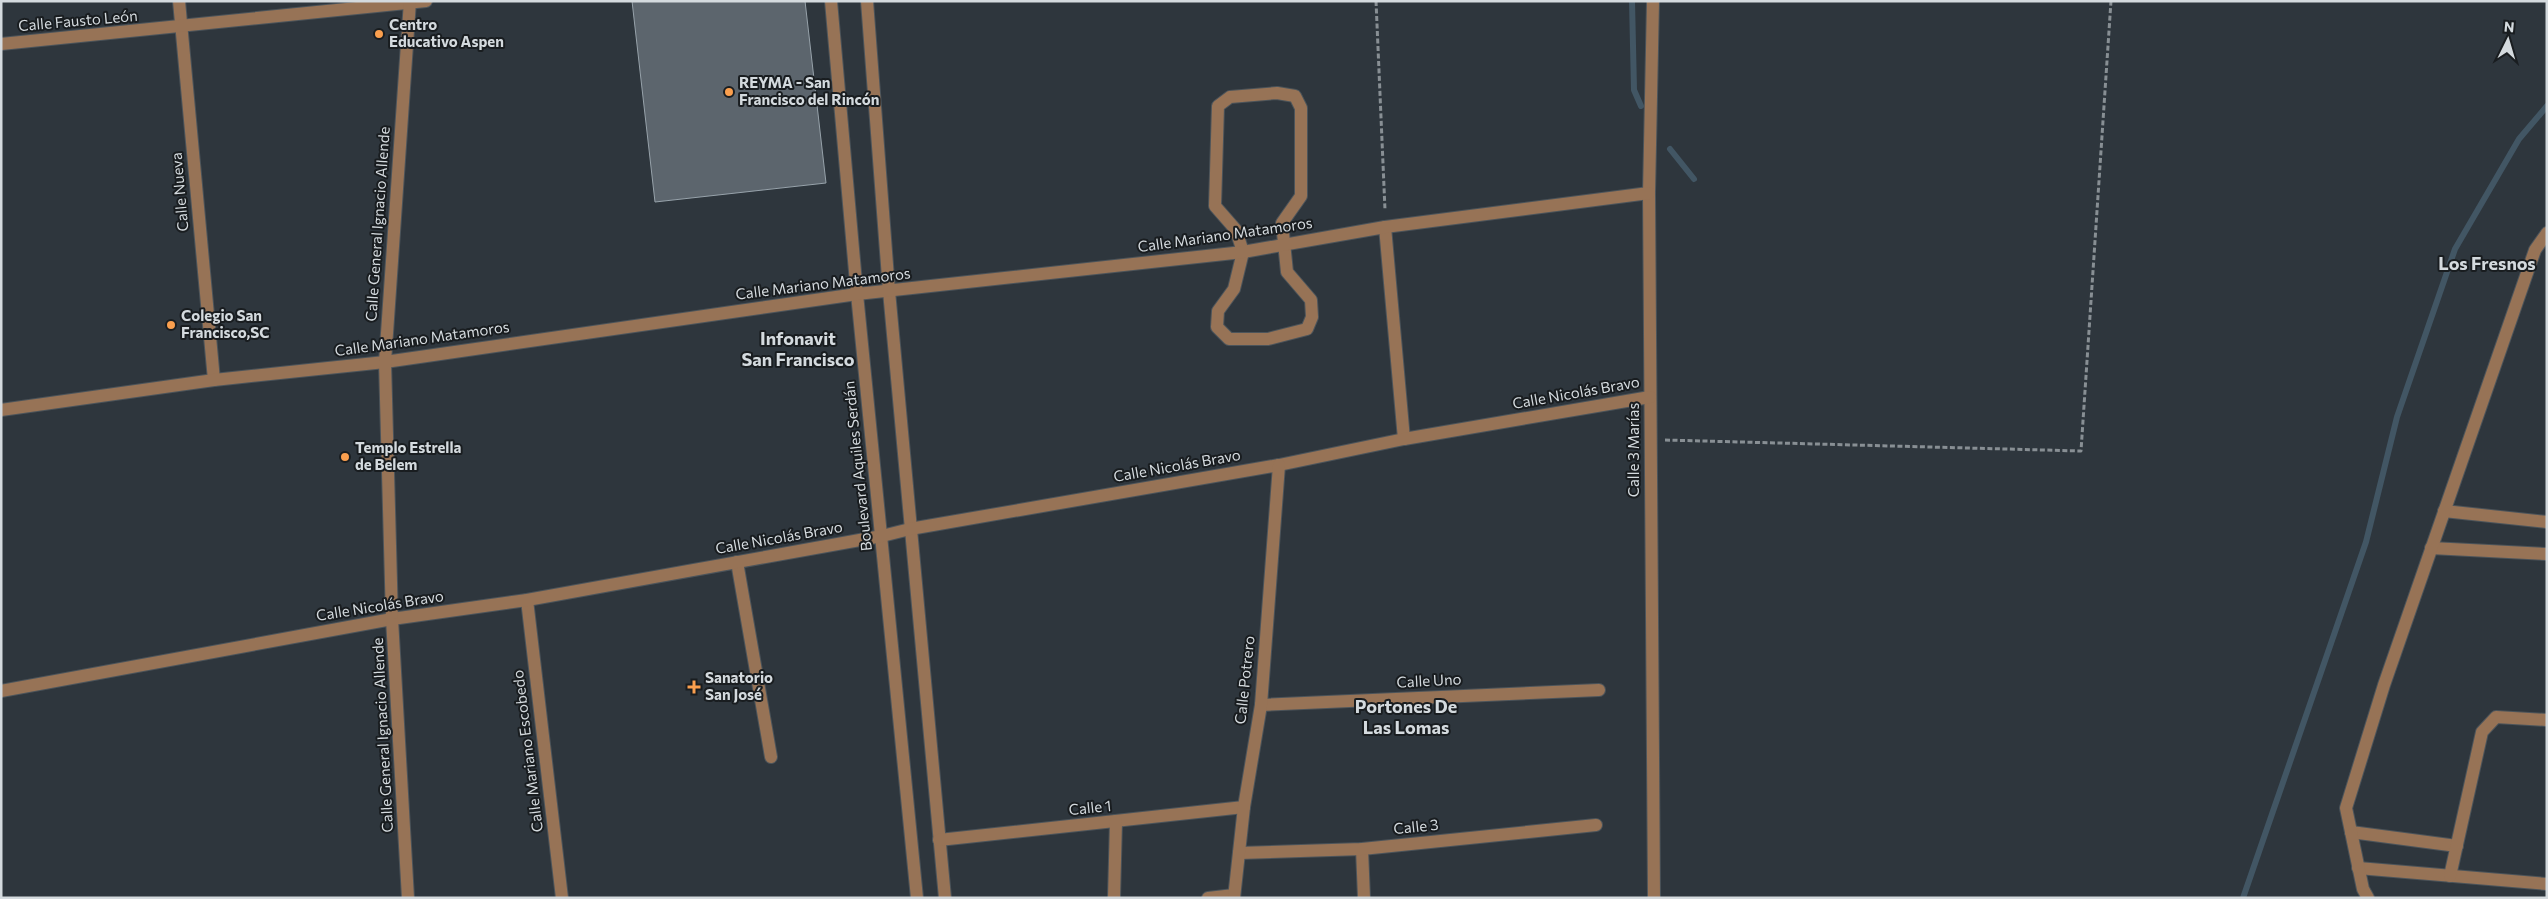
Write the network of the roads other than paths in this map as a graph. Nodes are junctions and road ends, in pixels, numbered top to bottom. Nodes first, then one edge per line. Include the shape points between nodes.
1 (179, 1) edge
2 (426, 1) edge
3 (831, 1) edge
4 (867, 1) edge
5 (1653, 1) edge
6 (410, 2) edge
7 (181, 27) junction
8 (1, 44) edge
9 (1649, 194) junction
10 (1385, 227) junction
11 (2547, 233) edge
12 (1283, 245) junction
13 (1243, 252) junction
14 (889, 291) junction
15 (857, 294) junction
16 (385, 362) junction
17 (214, 380) junction
18 (1650, 397) junction
19 (1, 410) edge
20 (1404, 439) junction
21 (1279, 465) junction
22 (2444, 511) junction
23 (2547, 522) edge
24 (910, 529) junction
25 (882, 536) junction
26 (2431, 548) junction
27 (2547, 554) edge
28 (737, 562) junction
29 (527, 600) junction
30 (392, 619) junction
31 (1599, 690) dead end
32 (1, 691) edge
33 (1261, 705) junction
34 (2547, 720) edge
35 (771, 757) dead end
36 (1244, 807) junction
37 (1116, 822) junction
38 (1596, 825) dead end
39 (2351, 832) junction
40 (939, 840) junction
41 (2457, 846) junction
42 (1362, 849) junction
43 (1239, 853) junction
44 (2358, 868) junction
45 (2450, 876) junction
46 (2547, 884) edge
47 (2365, 894) edge
48 (1234, 897) edge
49 (408, 898) edge
50 (562, 898) edge
51 (917, 898) edge
52 (944, 898) edge
53 (1114, 898) edge
54 (1208, 898) edge
55 (1364, 898) edge
56 (1654, 898) edge

1 - 7 street, Calle Nueva
2 - 6 street, Calle Fausto León
3 - 15 street, Boulevard Aquiles Serdán
4 - 14 street
5 - 9 street, Calle 3 Marías
6 - 7 street, Calle Fausto León
6 - 16 street, Calle General Ignacio Allende
7 - 8 street, Calle Fausto León
7 - 17 street, Calle Nueva
9 - 10 street, Calle Mariano Matamoros
9 - 18 street, Calle 3 Marías
10 - 12 street, Calle Mariano Matamoros
10 - 20 street
11 - 22 street via 2534,250
12 - 13 street, Calle Mariano Matamoros
12 - 13 street via 1287,272 1311,300 1312,317 1306,330 1268,339 1229,339 1217,327 1218,310 1234,290
12 - 13 street via 1282,223 1301,196 1301,108 1295,96 1276,93 1230,97 1218,106 1215,206 1236,230
13 - 14 street, Calle Mariano Matamoros
14 - 15 street, Calle Mariano Matamoros
14 - 24 street
15 - 16 street, Calle Mariano Matamoros
15 - 25 street, Boulevard Aquiles Serdán
16 - 17 street, Calle Mariano Matamoros
16 - 30 street, Calle General Ignacio Allende
17 - 19 street, Calle Mariano Matamoros
18 - 20 street, Calle Nicolás Bravo
18 - 56 street, Calle 3 Marías
20 - 21 street, Calle Nicolás Bravo
21 - 24 street, Calle Nicolás Bravo
21 - 33 street, Calle Potrero
22 - 23 street
22 - 26 street
24 - 25 street, Calle Nicolás Bravo
24 - 40 street
25 - 28 street, Calle Nicolás Bravo
25 - 51 street, Boulevard Aquiles Serdán
26 - 27 street
26 - 39 street via 2346,808
28 - 29 street, Calle Nicolás Bravo
28 - 35 street
29 - 30 street, Calle Nicolás Bravo
29 - 50 street, Calle Mariano Escobedo
30 - 32 street, Calle Nicolás Bravo
30 - 49 street, Calle General Ignacio Allende
31 - 33 street, Calle Uno
33 - 36 street, Calle Potrero
34 - 41 street via 2496,717 2482,732
36 - 37 street, Calle 1
36 - 43 street, Calle Potrero
37 - 40 street, Calle 1
37 - 53 street
38 - 42 street, Calle 3
39 - 41 street
39 - 44 street
40 - 52 street
41 - 45 street
42 - 43 street, Calle 3
42 - 55 street
43 - 48 street, Calle Potrero
44 - 45 street
44 - 47 street
45 - 46 street
48 - 54 street

